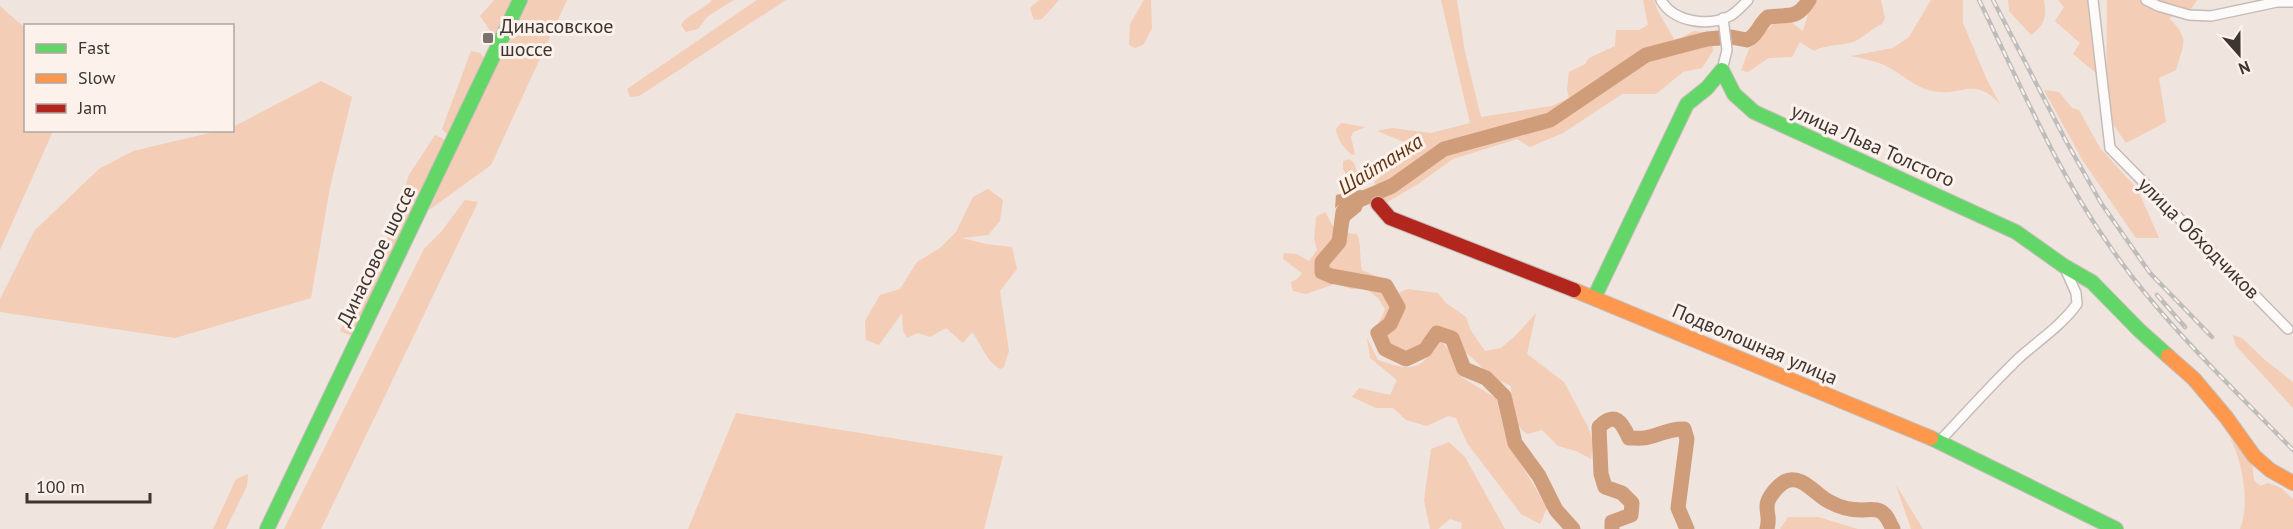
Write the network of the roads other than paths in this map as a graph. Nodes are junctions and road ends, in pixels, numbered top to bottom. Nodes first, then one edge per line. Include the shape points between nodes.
1 (520, 0) edge
2 (1748, 0) edge
3 (2093, 0) edge
4 (2146, 0) edge
5 (1661, 1) edge
6 (2293, 2) edge
7 (1723, 18) junction
8 (1722, 70) junction
9 (1377, 204) dead end
10 (2064, 266) junction
11 (1594, 298) junction
12 (2288, 329) dead end
13 (1939, 442) junction
14 (2293, 483) edge
15 (267, 529) edge
16 (2116, 529) edge

1 - 15 street, Динасовое шоссе
2 - 7 street
3 - 12 street, улица Обходчиков via 2110,148
4 - 6 street via 2189,15 2211,16
5 - 7 street via 1672,13 1686,19
7 - 8 street via 1727,43
8 - 10 street, улица Льва Толстого via 1732,94 1754,112 2016,232
8 - 11 street via 1687,104
9 - 11 street, Подволошная улица via 1390,218
10 - 13 street via 2077,304 2064,321 1998,378
10 - 14 street, улица Льва Толстого via 2092,282 2193,379 2254,456
11 - 13 street, Подволошная улица
13 - 16 street, Подволошная улица

